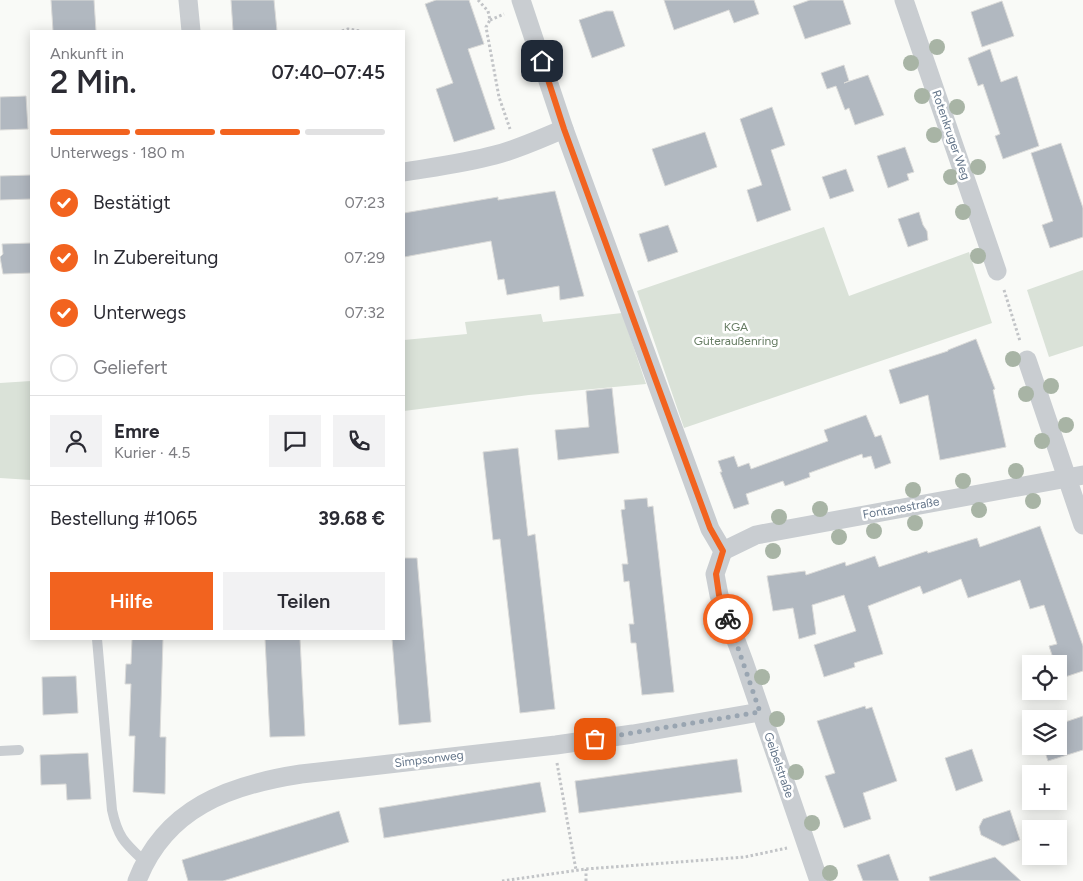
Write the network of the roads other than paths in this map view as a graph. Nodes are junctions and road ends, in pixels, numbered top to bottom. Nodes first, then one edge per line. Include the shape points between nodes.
1 (188, 0) edge
2 (521, 0) edge
3 (904, 0) edge
4 (191, 30) edge
5 (564, 129) junction
6 (405, 172) edge
7 (997, 271) dead end
8 (1027, 360) road end
9 (1075, 476) edge
10 (1083, 525) edge
11 (723, 551) junction
12 (97, 640) edge
13 (760, 712) junction
14 (19, 750) dead end
15 (0, 751) edge
16 (146, 862) junction
17 (138, 881) edge
18 (819, 881) edge

1 - 4 street
2 - 5 street
3 - 7 street, Rotenkruger Weg
5 - 6 street via 518,148 466,162
5 - 11 street via 710,528
8 - 9 street
9 - 10 street
9 - 11 street, Fontanestraße via 756,535
11 - 13 street, Geibelstraße via 716,574 719,595
12 - 16 lane via 116,827 126,845
13 - 16 street, Simpsonweg via 556,745 261,781 224,794 189,813 158,841
13 - 18 street, Geibelstraße
14 - 15 lane
16 - 17 street, Simpsonweg

